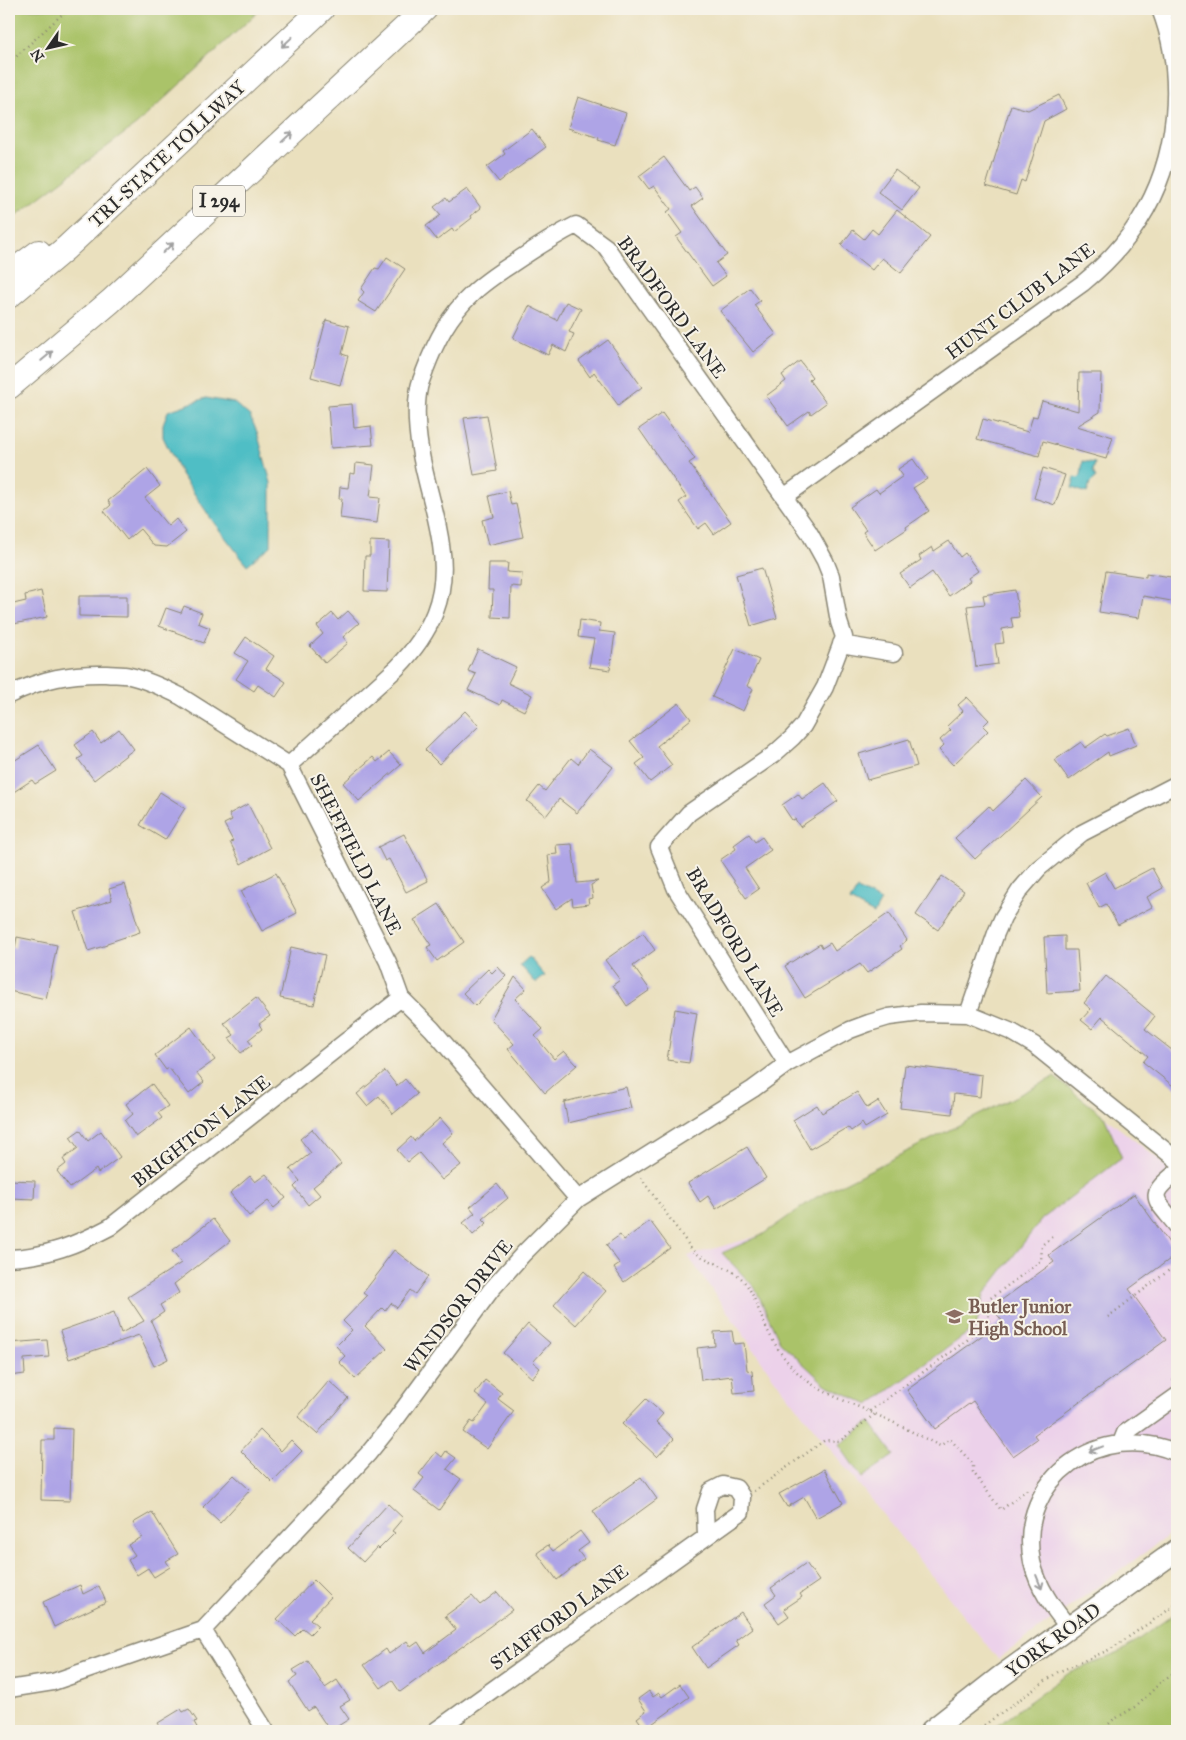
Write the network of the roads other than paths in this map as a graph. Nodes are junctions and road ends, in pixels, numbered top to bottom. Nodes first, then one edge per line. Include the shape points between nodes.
1 (322, 9) edge
2 (425, 9) edge
3 (1160, 9) edge
4 (173, 148) junction
5 (1172, 160) edge
6 (9, 274) edge
7 (9, 296) edge
8 (9, 387) edge
9 (784, 497) junction
10 (841, 644) junction
11 (894, 653) dead end
12 (9, 695) edge
13 (289, 765) junction
14 (1177, 784) edge
15 (401, 998) junction
16 (968, 1014) junction
17 (786, 1064) junction
18 (1177, 1160) edge
19 (1177, 1172) edge
20 (578, 1199) junction
21 (1177, 1226) edge
22 (9, 1258) edge
23 (1174, 1389) edge
24 (1121, 1443) junction
25 (1177, 1453) edge
26 (706, 1535) junction
27 (1177, 1550) edge
28 (1069, 1628) junction
29 (203, 1630) junction
30 (9, 1688) edge
31 (266, 1731) edge
32 (435, 1731) edge
33 (931, 1731) edge

1 -> 4 highway, TRI-STATE TOLLWAY
8 -> 2 highway, I 294 via 112,301
3 - 5 street, HUNT CLUB LANE via 1171,46 1176,86
4 - 6 highway
4 - 7 highway, TRI-STATE TOLLWAY via 66,248
5 - 9 street, HUNT CLUB LANE via 1140,220 1102,267
9 - 10 street, BRADFORD LANE via 825,561 844,638
9 - 13 street, BRADFORD LANE via 606,247 576,225 547,239 473,293 456,310 434,346 419,389 420,448 443,560 442,591 424,636 397,668
10 - 11 street
10 - 17 street, BRADFORD LANE via 820,699 792,738 773,755 689,813 659,847 676,889
12 - 13 street, SHEFFIELD LANE via 48,679 70,675 128,675 180,696
13 - 15 street, SHEFFIELD LANE via 388,962
14 - 16 street via 1082,833 1039,868 1020,890 996,933
15 - 20 street, SHEFFIELD LANE via 432,1029
15 - 22 street, BRIGHTON LANE via 110,1227 62,1250
16 - 17 street, WINDSOR DRIVE via 921,1013 889,1017 850,1030
16 - 18 street, WINDSOR DRIVE via 1034,1044
17 - 20 street, WINDSOR DRIVE via 753,1090
19 - 21 street via 1157,1189 1156,1194
20 - 29 street, WINDSOR DRIVE via 491,1290 368,1454
23 - 24 street via 1124,1433
24 - 25 street via 1151,1444
24 -> 28 street via 1092,1450 1066,1466 1046,1489 1034,1517 1031,1547 1036,1576 1050,1604
26 - 26 street, STAFFORD LANE via 741,1512 742,1498 736,1488 723,1485 711,1491 705,1509
26 - 32 street, STAFFORD LANE
27 - 28 main road, YORK ROAD
28 - 33 main road, YORK ROAD
29 - 30 street, WINDSOR DRIVE via 53,1682
29 - 31 street

